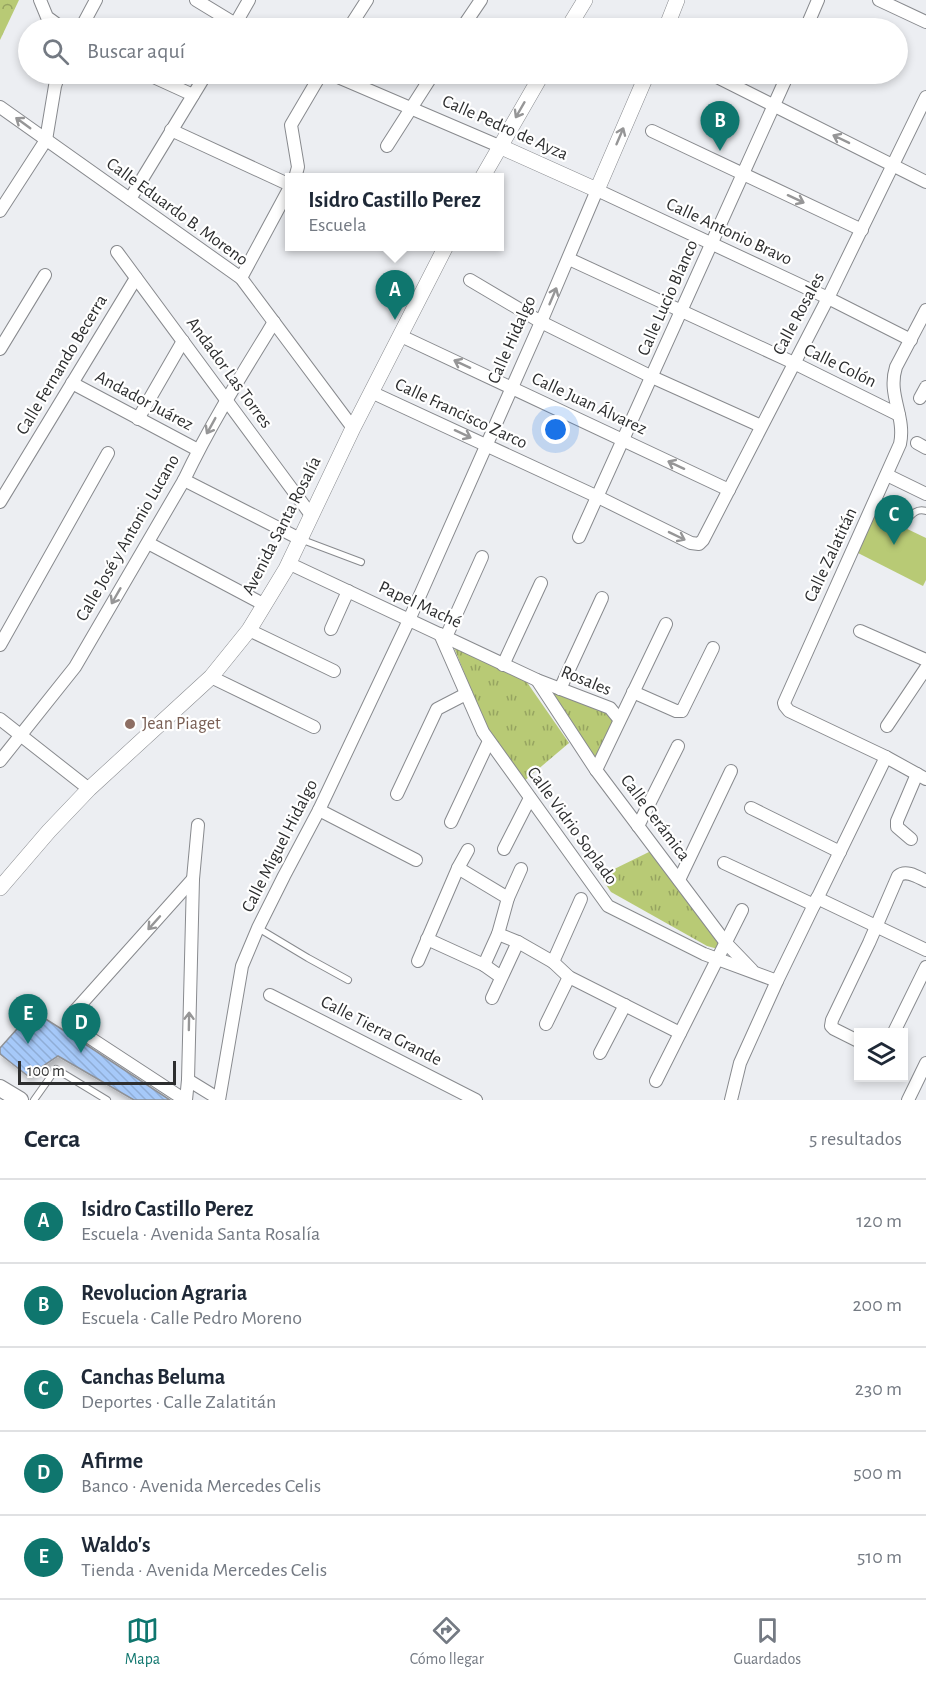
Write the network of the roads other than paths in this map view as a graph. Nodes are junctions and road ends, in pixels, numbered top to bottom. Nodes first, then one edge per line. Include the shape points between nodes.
1 (39, 0) edge
2 (96, 0) edge
3 (196, 0) edge
4 (249, 0) edge
5 (366, 0) edge
6 (481, 0) edge
7 (585, 0) edge
8 (677, 0) edge
9 (818, 0) edge
10 (879, 0) edge
11 (48, 18) edge
12 (86, 18) edge
13 (223, 18) edge
14 (241, 18) edge
15 (355, 18) edge
16 (469, 18) edge
17 (574, 18) edge
18 (670, 18) edge
19 (810, 18) edge
20 (926, 22) edge
21 (56, 84) edge
22 (170, 84) edge
23 (200, 84) edge
24 (315, 84) edge
25 (355, 84) edge
26 (427, 84) edge
27 (536, 84) edge
28 (643, 84) edge
29 (731, 84) edge
30 (783, 84) edge
31 (193, 94) junction
32 (926, 97) edge
33 (774, 105) junction
34 (0, 107) edge
35 (411, 108) junction
36 (171, 130) junction
37 (652, 131) dead end
38 (46, 140) junction
39 (387, 146) dead end
40 (499, 146) junction
41 (894, 165) junction
42 (297, 173) edge
43 (484, 173) edge
44 (743, 174) junction
45 (926, 182) edge
46 (285, 184) edge
47 (597, 190) junction
48 (285, 195) edge
49 (130, 199) junction
50 (0, 211) edge
51 (862, 230) junction
52 (712, 243) junction
53 (444, 251) edge
54 (117, 252) dead end
55 (568, 259) junction
56 (45, 275) dead end
57 (136, 278) junction
58 (241, 278) junction
59 (470, 280) dead end
60 (828, 298) junction
61 (926, 310) edge
62 (681, 312) junction
63 (273, 322) junction
64 (541, 322) junction
65 (401, 336) junction
66 (911, 340) junction
67 (183, 341) junction
68 (0, 349) edge
69 (794, 363) junction
70 (652, 376) junction
71 (72, 383) junction
72 (512, 388) junction
73 (371, 392) junction
74 (226, 401) junction
75 (899, 415) junction
76 (138, 419) junction
77 (761, 426) junction
78 (352, 428) junction
79 (623, 440) junction
80 (486, 445) junction
81 (198, 450) junction
82 (108, 453) dead end
83 (887, 475) junction
84 (184, 480) junction
85 (729, 490) junction
86 (926, 494) edge
87 (598, 497) junction
88 (0, 502) edge
89 (926, 512) edge
90 (311, 515) junction
91 (906, 521) dead end
92 (579, 537) dead end
93 (300, 539) junction
94 (148, 543) junction
95 (699, 544) joint
96 (482, 557) dead end
97 (361, 562) dead end
98 (288, 563) junction
99 (541, 583) dead end
100 (348, 591) junction
101 (602, 598) dead end
102 (265, 605) junction
103 (409, 620) junction
104 (666, 624) dead end
105 (331, 629) dead end
106 (249, 630) junction
107 (860, 631) dead end
108 (443, 636) junction
109 (0, 645) edge
110 (713, 648) dead end
111 (926, 660) edge
112 (504, 665) junction
113 (926, 668) edge
114 (334, 671) dead end
115 (211, 677) junction
116 (537, 680) junction
117 (560, 689) junction
118 (633, 692) junction
119 (466, 694) junction
120 (0, 719) edge
121 (619, 719) junction
122 (887, 726) dead end
123 (314, 727) dead end
124 (21, 736) junction
125 (489, 741) junction
126 (678, 746) dead end
127 (886, 757) junction
128 (0, 761) edge
129 (596, 770) junction
130 (731, 771) dead end
131 (922, 776) edge
132 (89, 789) junction
133 (397, 794) dead end
134 (530, 798) junction
135 (751, 808) dead end
136 (319, 810) junction
137 (451, 822) dead end
138 (198, 825) dead end
139 (638, 826) junction
140 (911, 839) dead end
141 (504, 849) dead end
142 (468, 850) dead end
143 (840, 852) junction
144 (416, 860) dead end
145 (724, 862) dead end
146 (459, 868) junction
147 (521, 869) dead end
148 (193, 879) junction
149 (679, 880) junction
150 (926, 881) edge
151 (0, 888) edge
152 (508, 898) junction
153 (581, 899) dead end
154 (816, 902) junction
155 (742, 910) dead end
156 (877, 926) junction
157 (258, 928) junction
158 (498, 934) junction
159 (427, 939) junction
160 (518, 942) junction
161 (726, 943) junction
162 (926, 950) edge
163 (718, 960) junction
164 (418, 961) dead end
165 (553, 962) junction
166 (484, 965) junction
167 (926, 967) edge
168 (754, 972) junction
169 (501, 976) junction
170 (569, 977) junction
171 (348, 980) dead end
172 (777, 981) junction
173 (270, 994) dead end
174 (492, 998) dead end
175 (625, 1005) junction
176 (546, 1024) dead end
177 (896, 1028) edge
178 (680, 1033) junction
179 (854, 1039) edge
180 (600, 1053) dead end
181 (926, 1063) edge
182 (188, 1080) junction
183 (657, 1081) dead end
184 (0, 1088) edge
185 (219, 1099) edge
186 (912, 1099) edge
187 (20, 1100) edge
188 (34, 1100) edge
189 (106, 1100) edge
190 (185, 1100) edge
191 (476, 1100) edge
192 (731, 1100) edge

1 - 11 street
2 - 12 street
3 - 13 street
4 - 14 street
5 - 15 street
6 - 16 street
7 - 17 street
8 - 18 street
9 - 19 street
10 - 20 street
21 - 38 street
22 - 31 street
23 - 31 street
24 - 42 street via 291,126
25 - 35 street, Calle Pedro de Ayza
26 - 35 street
27 -> 40 street
47 -> 28 street, Calle Hidalgo
29 - 33 street
30 - 33 street, Calle Lucio Blanco
31 - 36 street
32 - 41 street, Calle Rosales
41 -> 33 street
33 - 44 street, Calle Lucio Blanco
38 -> 34 street, Calle Eduardo B. Moreno
35 - 39 street
35 - 40 street, Calle Pedro de Ayza
36 - 46 street
36 - 49 street
37 - 44 street
38 - 49 street, Calle Eduardo B. Moreno
38 - 50 street
40 - 43 street
40 - 47 street, Calle Pedro de Ayza
41 - 45 street
41 - 51 street, Calle Rosales
44 -> 51 street
44 - 52 street, Calle Lucio Blanco
47 - 52 street, Calle Antonio Bravo
47 - 55 street, Calle Hidalgo
48 - 58 street
49 - 58 street, Calle Eduardo B. Moreno
51 - 60 street, Calle Rosales
52 - 60 street, Calle Antonio Bravo
52 - 62 street, Calle Lucio Blanco
53 - 65 street, Avenida Santa Rosalía
54 - 57 street, Andador Las Torres
55 - 62 street, Calle Colón
64 -> 55 street, Calle Hidalgo
56 - 68 street
57 - 67 street, Andador Las Torres
57 - 71 street, Calle Fernando Becerra
58 - 63 street, Calle Eduardo B. Moreno
59 - 64 street
60 - 66 street, Calle Antonio Bravo
60 - 69 street, Calle Rosales
61 - 66 street, Calle Zalatitán
62 - 69 street, Calle Colón
62 - 70 street, Calle Lucio Blanco
63 - 74 street, Calle José y Antonio Lucano
63 - 78 street, Calle Eduardo B. Moreno
64 - 70 street
64 - 72 street, Calle Hidalgo
72 -> 65 street, Calle Juan Álvarez
65 - 73 street, Avenida Santa Rosalía
66 - 75 street, Calle Zalatitán via 893,377
67 - 74 street, Andador Las Torres
67 - 76 street
69 - 75 street, Calle Colón
69 - 77 street, Calle Rosales
70 - 77 street
70 - 79 street, Calle Lucio Blanco
71 - 76 street, Andador Juárez
71 - 88 street, Calle Fernando Becerra
72 - 79 street, Calle Juan Álvarez
72 - 80 street, Calle Hidalgo
73 - 78 street, Avenida Santa Rosalía
73 -> 80 street, Calle Francisco Zarco
74 -> 81 street, Calle José y Antonio Lucano
74 - 90 street, Andador Las Torres
75 - 83 street, Calle Zalatitán via 902,436
76 - 81 street, Andador Juárez
77 - 85 street, Calle Rosales
78 - 90 street, Avenida Santa Rosalía
85 -> 79 street, Calle Juan Álvarez
79 - 87 street, Calle Lucio Blanco
80 - 87 street, Calle Francisco Zarco
80 - 103 street, Calle Hidalgo
81 - 84 street, Calle José y Antonio Lucano
82 - 109 street
83 - 86 street
83 - 127 street, Calle Zalatitán via 784,703 789,711
84 - 93 street
84 - 94 street, Calle José y Antonio Lucano
85 - 95 street, Calle Rosales
87 - 92 street, Calle Lucio Blanco
87 -> 95 street, Calle Francisco Zarco
89 - 91 lane via 914,512
90 - 93 street, Avenida Santa Rosalía
93 - 97 lane
93 - 98 street, Avenida Santa Rosalía
94 - 102 street
94 -> 124 street, Calle José y Antonio Lucano via 75,667
96 - 108 street
98 - 100 street, Papel Maché
98 - 102 street, Avenida Santa Rosalía
99 - 112 street
100 - 103 street, Papel Maché
100 - 105 street
101 - 117 street
102 - 106 street, Avenida Santa Rosalía
103 - 108 street, Papel Maché
103 - 136 street, Calle Miguel Hidalgo
104 - 118 street
106 - 114 street
106 - 115 street, Avenida Santa Rosalía
107 - 111 street
108 - 112 street, Papel Maché
108 - 119 street, Calle Vidrio Soplado
110 - 118 street via 682,711
112 - 116 street, Papel Maché
113 - 122 street
115 - 123 street
115 - 132 street, Avenida Santa Rosalía
116 - 117 street, Rosales
116 - 129 street, Calle Cerámica
117 - 121 street, Rosales via 610,708
118 - 121 street
119 - 125 street, Calle Vidrio Soplado
119 - 133 street via 438,709
120 - 124 street
121 - 129 street
124 - 128 street, Calle José y Antonio Lucano
124 - 132 street
125 - 134 street, Calle Vidrio Soplado
125 - 137 street
126 - 139 street
127 - 131 street, Calle Zalatitán
127 - 143 street
129 - 139 street, Calle Cerámica
130 - 149 street
131 - 140 street via 897,821 897,827
132 - 151 street, Avenida Santa Rosalía
134 - 141 street
134 - 163 street, Calle Vidrio Soplado via 608,906
135 - 143 street
136 - 144 street
136 - 157 street, Calle Miguel Hidalgo
138 - 148 street
139 - 149 street, Calle Cerámica
142 - 146 street
143 - 154 street
145 - 154 street
146 - 152 street
146 - 159 street
147 - 152 street
182 -> 148 street
148 -> 190 street via 70,1020 75,1028
149 - 161 street, Calle Cerámica
150 - 156 street via 900,874
152 - 158 street
153 - 165 street
154 - 156 street
154 - 172 street
155 - 161 street
156 - 162 street
156 - 179 street via 831,1023 834,1029
157 - 171 lane
157 - 185 street, Calle Miguel Hidalgo via 242,966
158 - 160 street
158 - 166 street
159 - 164 street
159 - 166 street
160 - 165 street
160 - 169 street
161 - 163 street
161 - 168 street, Calle Cerámica
163 - 168 street, Calle Vidrio Soplado
163 - 178 street
165 - 170 street
166 - 169 street
167 - 177 street
168 - 172 street, Calle Vidrio Soplado
169 - 174 street
170 - 175 street
170 - 176 street
172 - 192 street via 740,1063
173 - 191 street, Calle Tierra Grande
175 - 178 street
175 - 180 street
178 - 183 street
181 - 186 street
182 - 185 street
182 - 190 street
184 - 187 main road
188 - 189 lane via 56,1069

